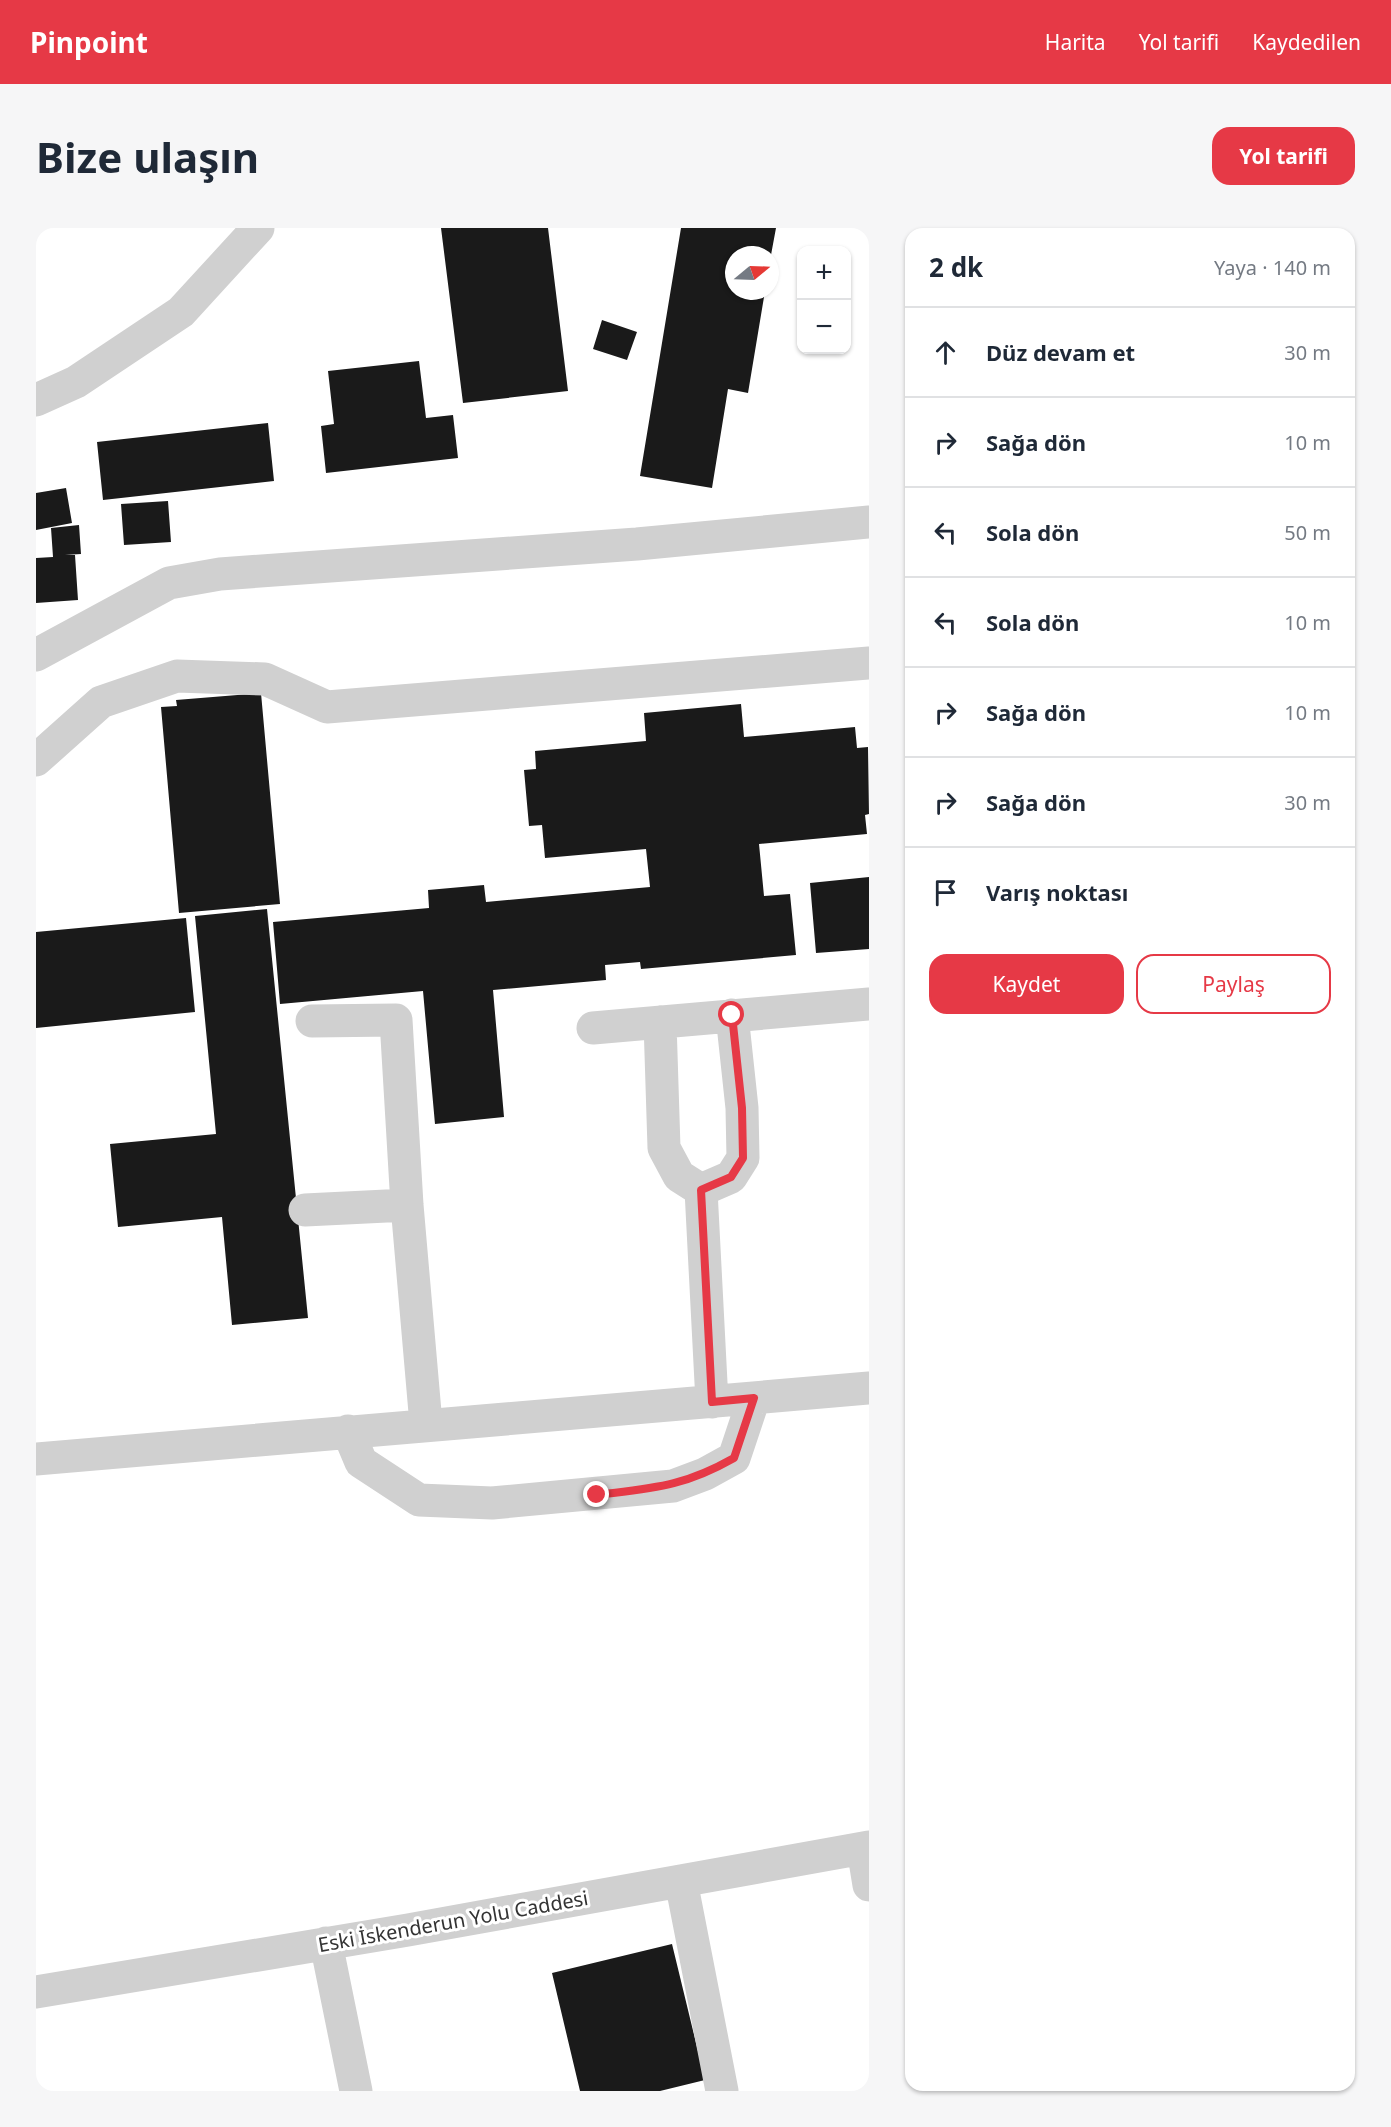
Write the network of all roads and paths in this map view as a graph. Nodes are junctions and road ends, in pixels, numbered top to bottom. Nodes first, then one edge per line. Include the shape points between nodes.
1 (258, 228) edge
2 (36, 400) edge
3 (869, 522) edge
4 (36, 655) edge
5 (869, 663) edge
6 (36, 760) edge
7 (869, 1004) edge
8 (732, 1015) junction
9 (312, 1022) dead end
10 (660, 1022) junction
11 (593, 1028) dead end
12 (701, 1190) junction
13 (407, 1205) junction
14 (305, 1210) dead end
15 (869, 1388) edge
16 (754, 1398) junction
17 (712, 1402) junction
18 (426, 1424) junction
19 (348, 1431) junction
20 (36, 1459) edge
21 (866, 1848) edge
22 (681, 1881) junction
23 (869, 1885) edge
24 (326, 1943) junction
25 (36, 1992) edge
26 (356, 2091) edge
27 (722, 2091) edge

1 - 2 street via 181,312 76,382
3 - 4 street via 638,544 220,574 169,583
5 - 6 street via 327,707 265,679 177,676 101,702
7 - 8 street
8 - 10 street
8 - 12 street via 743,1158 731,1177
9 - 13 street via 396,1020
10 - 11 street
10 - 12 street via 664,1148 678,1176
12 - 17 street
13 - 14 street
13 - 18 street
15 - 16 street
16 - 17 street
16 - 19 street via 734,1458 673,1486 597,1495 492,1503 419,1500 361,1462
17 - 18 street
18 - 19 street
19 - 20 street
21 - 22 street, Eski İskenderun Yolu Caddesi
21 - 23 street
22 - 24 street, Eski İskenderun Yolu Caddesi
22 - 27 street
24 - 25 street, Eski İskenderun Yolu Caddesi
24 - 26 street

